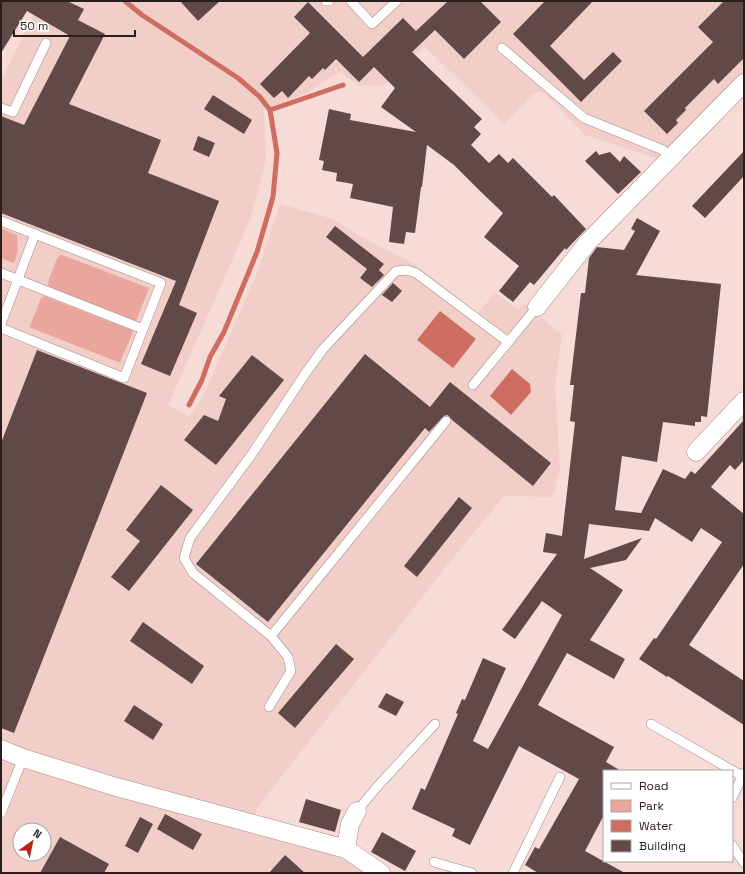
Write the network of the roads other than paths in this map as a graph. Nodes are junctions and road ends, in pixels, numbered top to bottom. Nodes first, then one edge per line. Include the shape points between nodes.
1 (326, 1) edge
2 (329, 1) edge
3 (351, 1) edge
4 (397, 1) edge
5 (46, 43) dead end
6 (502, 48) dead end
7 (744, 83) edge
8 (1, 108) edge
9 (668, 152) junction
10 (1, 221) edge
11 (35, 234) junction
12 (1, 273) edge
13 (18, 280) junction
14 (537, 307) joint
15 (1, 324) edge
16 (1, 328) edge
17 (143, 329) junction
18 (508, 342) junction
19 (473, 385) dead end
20 (744, 401) edge
21 (446, 421) dead end
22 (696, 452) dead end
23 (271, 636) junction
24 (269, 707) dead end
25 (435, 724) dead end
26 (651, 724) dead end
27 (1, 749) edge
28 (22, 758) junction
29 (743, 775) edge
30 (560, 777) dead end
31 (733, 796) edge
32 (357, 811) joint
33 (1, 813) edge
34 (733, 847) edge
35 (346, 849) junction
36 (434, 862) dead end
37 (744, 864) edge
38 (381, 873) edge
39 (472, 873) edge
40 (513, 873) edge

1 - 2 lane
3 - 4 lane via 372,24
5 - 8 lane via 13,112
6 - 9 lane via 584,118
7 - 9 street
9 - 14 street via 588,242
10 - 11 lane
11 - 13 lane
11 - 17 lane via 161,283
12 - 13 lane
13 - 15 lane
13 - 17 lane
14 - 18 lane
16 - 17 lane via 124,378
18 - 19 lane
18 - 23 lane via 416,273 407,270 396,271 323,349 252,454 190,538 184,558 193,573
20 - 22 street
21 - 23 lane
23 - 24 lane via 288,657 291,671
25 - 32 lane
26 - 29 lane
27 - 28 street
28 - 33 lane
28 - 35 street via 113,786
29 - 31 lane
30 - 40 lane
32 - 35 street via 350,824
34 - 37 lane
35 - 38 street
36 - 39 lane

